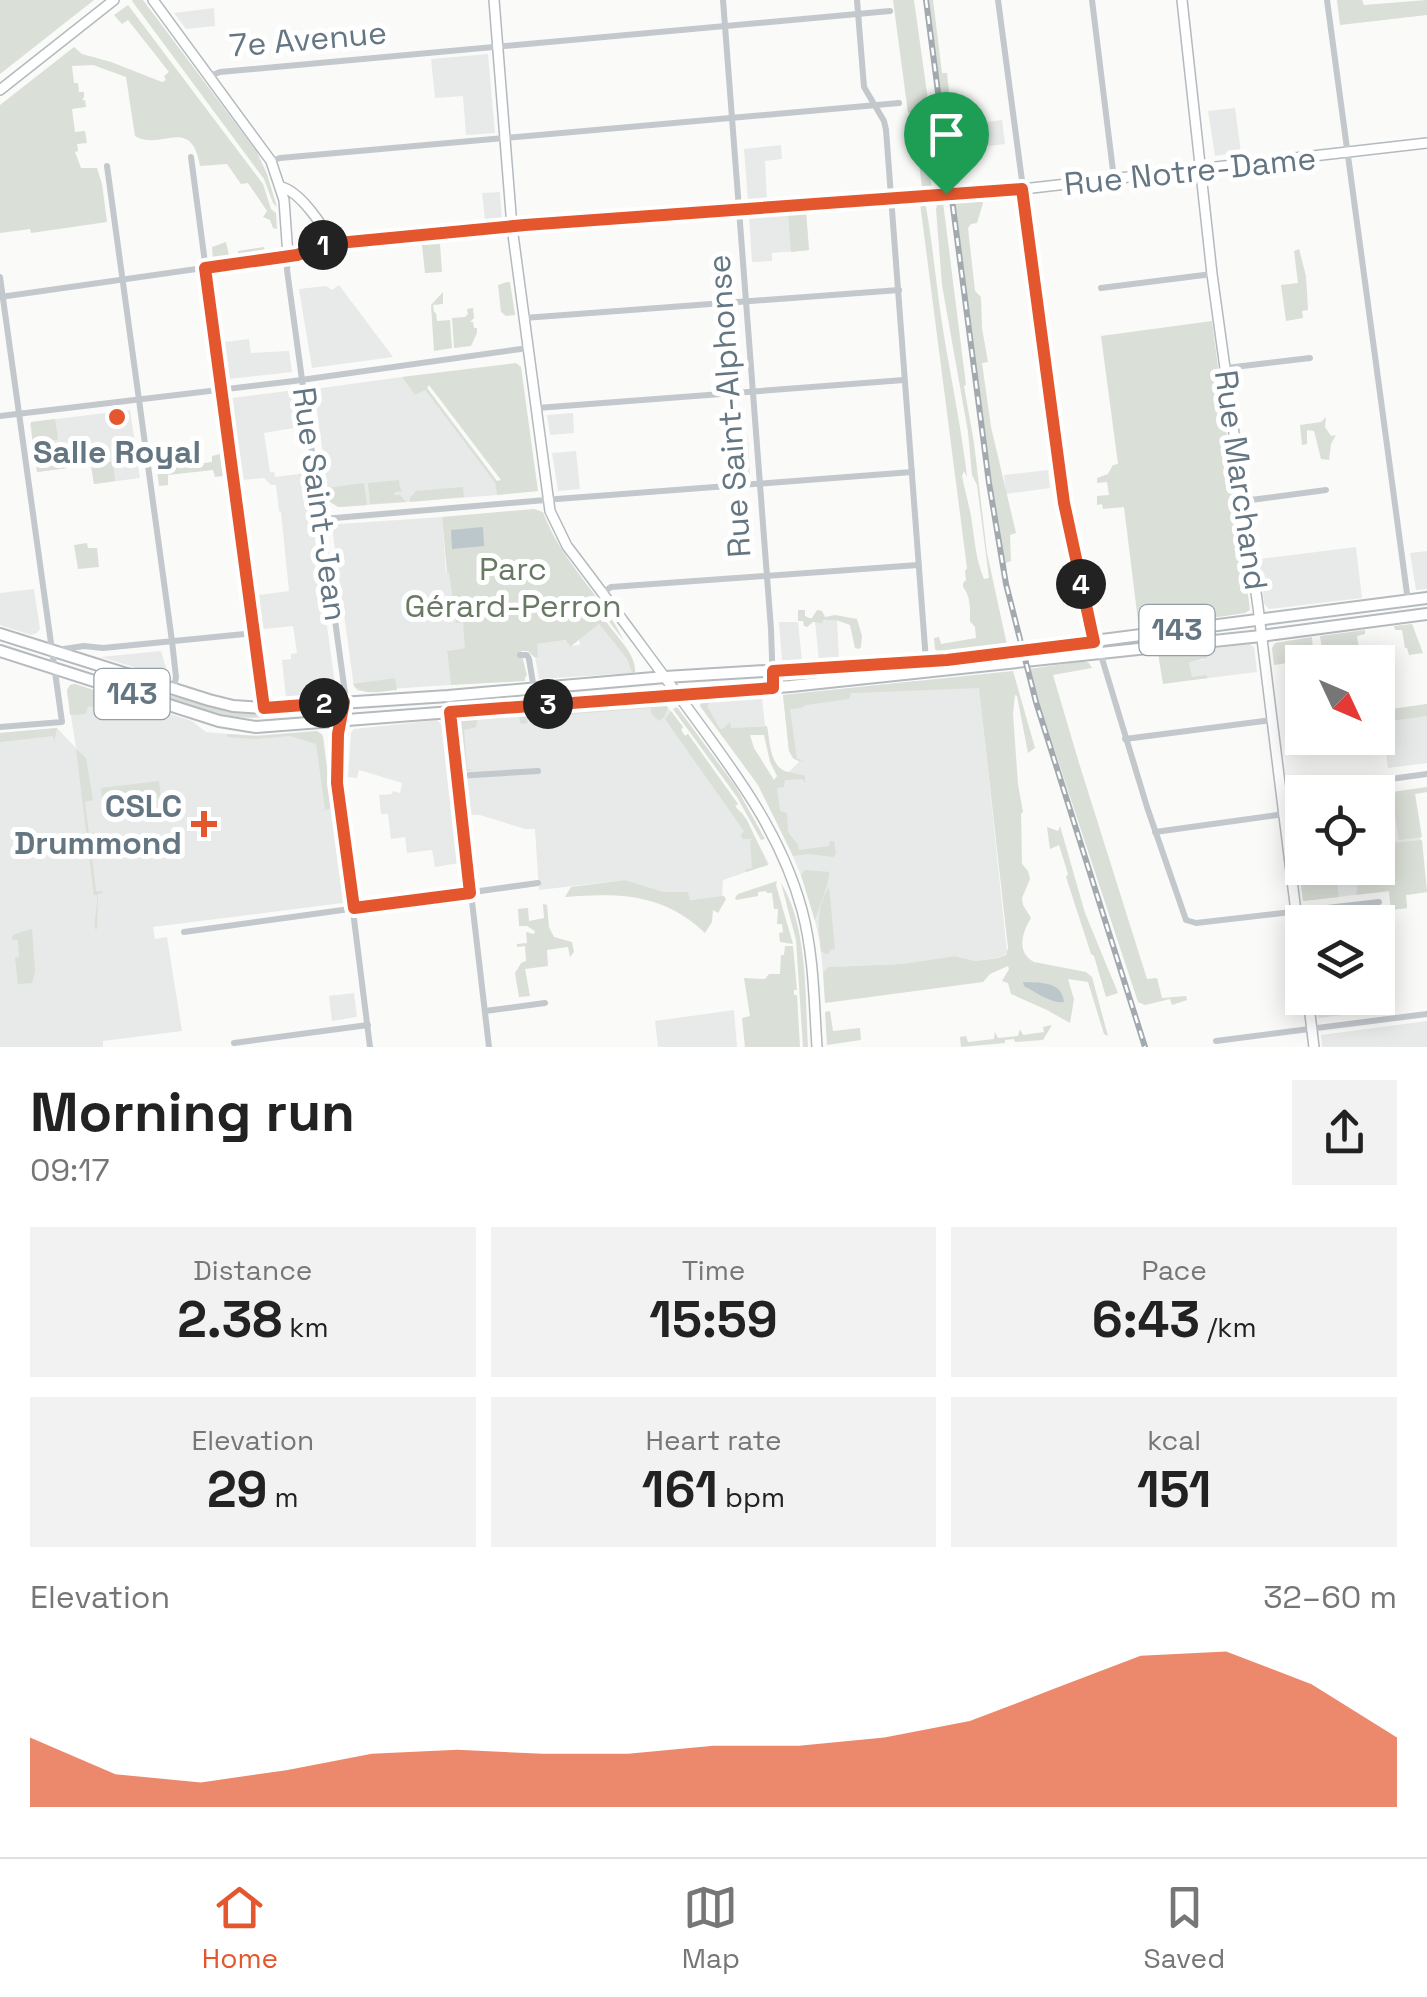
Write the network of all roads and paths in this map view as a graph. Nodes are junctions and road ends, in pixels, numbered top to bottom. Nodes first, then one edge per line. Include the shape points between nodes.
1 (114, 0) edge
2 (153, 0) edge
3 (494, 0) edge
4 (723, 0) edge
5 (858, 0) edge
6 (998, 0) edge
7 (1092, 0) edge
8 (1182, 0) edge
9 (1327, 0) edge
10 (890, 11) dead end
11 (858, 13) junction
12 (725, 25) junction
13 (498, 46) junction
14 (210, 76) junction
15 (0, 90) edge
16 (898, 103) dead end
17 (874, 105) junction
18 (733, 117) junction
19 (504, 138) junction
20 (1427, 143) edge
21 (1348, 154) junction
22 (191, 157) dead end
23 (271, 161) junction
24 (107, 166) dead end
25 (1202, 170) junction
26 (1114, 179) junction
27 (280, 187) junction
28 (1022, 189) junction
29 (891, 198) junction
30 (739, 209) junction
31 (512, 227) junction
32 (330, 244) junction
33 (288, 256) junction
34 (205, 268) junction
35 (1212, 274) junction
36 (0, 277) edge
37 (122, 281) junction
38 (1101, 288) dead end
39 (898, 290) junction
40 (1, 297) edge
41 (746, 300) junction
42 (524, 318) junction
43 (528, 348) junction
44 (1310, 358) dead end
45 (1226, 368) junction
46 (304, 380) junction
47 (905, 380) junction
48 (221, 390) junction
49 (753, 392) junction
50 (138, 400) junction
51 (537, 408) junction
52 (19, 414) junction
53 (0, 416) edge
54 (912, 472) junction
55 (760, 483) junction
56 (1326, 490) dead end
57 (548, 500) junction
58 (1243, 501) junction
59 (322, 519) junction
60 (918, 565) junction
61 (767, 576) junction
62 (602, 593) junction
63 (1427, 598) edge
64 (1408, 601) junction
65 (1427, 614) edge
66 (1260, 618) junction
67 (254, 633) junction
68 (0, 634) edge
69 (1261, 636) junction
70 (172, 641) junction
71 (1097, 647) junction
72 (51, 650) junction
73 (0, 651) edge
74 (520, 655) dead end
75 (926, 662) junction
76 (55, 669) junction
77 (773, 671) junction
78 (665, 677) junction
79 (773, 688) junction
80 (534, 689) junction
81 (173, 690) junction
82 (677, 694) junction
83 (448, 696) junction
84 (344, 702) junction
85 (264, 708) junction
86 (450, 712) junction
87 (340, 720) junction
88 (1272, 720) junction
89 (0, 726) edge
90 (1125, 739) junction
91 (538, 771) dead end
92 (1427, 774) edge
93 (457, 776) junction
94 (1281, 794) junction
95 (1284, 814) junction
96 (1155, 832) junction
97 (538, 884) dead end
98 (470, 893) junction
99 (1379, 902) dead end
100 (1295, 905) edge
101 (1351, 905) edge
102 (354, 908) junction
103 (1285, 912) edge
104 (184, 932) dead end
105 (545, 1003) dead end
106 (485, 1012) junction
107 (1427, 1014) edge
108 (1310, 1015) edge
109 (368, 1026) junction
110 (1312, 1029) junction
111 (1216, 1041) dead end
112 (234, 1043) dead end
113 (370, 1047) edge
114 (489, 1047) edge
115 (817, 1047) edge
116 (1314, 1047) edge

1 - 15 street
2 - 14 street, Rue Saint-Jean
3 - 13 street
4 - 12 street, Rue Saint-Alphonse
5 - 11 street
6 - 28 street
7 - 26 street
8 - 25 street, Rue Marchand
9 - 21 street
10 - 11 street, 7e Avenue
11 - 12 street, 7e Avenue
11 - 17 street via 864,86
12 - 13 street, 7e Avenue
12 - 18 street, Rue Saint-Alphonse
13 - 14 street, 7e Avenue
13 - 19 street
14 - 23 street, Rue Saint-Jean
16 - 17 street
17 - 18 street
17 - 29 street via 886,130
18 - 19 street
18 - 30 street, Rue Saint-Alphonse
19 - 23 street
19 - 31 street
20 - 21 street, Rue Notre-Dame
21 - 25 street, Rue Notre-Dame
21 - 64 street
22 - 34 street
23 - 27 street, Rue Saint-Jean
24 - 37 street
25 - 26 street, Rue Notre-Dame
25 - 35 street, Rue Marchand
26 - 28 street, Rue Notre-Dame
27 - 32 street via 296,193
27 - 33 street, Rue Saint-Jean
28 - 29 street, Rue Notre-Dame
28 - 71 street via 1064,503
29 - 30 street, Rue Notre-Dame
29 - 39 street
30 - 31 street, Rue Notre-Dame
30 - 41 street, Rue Saint-Alphonse
31 - 32 street, Rue Notre-Dame
31 - 42 street
32 - 33 street, Rue Notre-Dame
33 - 34 street, Rue Notre-Dame
33 - 46 street, Rue Saint-Jean
34 - 37 street, Rue Notre-Dame
34 - 48 street
35 - 38 street
35 - 45 street, Rue Marchand
36 - 40 street
37 - 40 street, Rue Notre-Dame
37 - 50 street
39 - 41 street
39 - 47 street
40 - 52 street
41 - 42 street
41 - 49 street, Rue Saint-Alphonse
42 - 43 street
43 - 46 street
43 - 51 street
44 - 45 street
45 - 58 street, Rue Marchand
46 - 48 street
46 - 59 street, Rue Saint-Jean
47 - 49 street
47 - 54 street
48 - 50 street
48 - 67 street
49 - 51 street
49 - 55 street, Rue Saint-Alphonse
50 - 52 street
50 - 70 street
51 - 57 street
52 - 53 street
52 - 72 street
54 - 55 street
54 - 60 street
55 - 57 street
55 - 61 street, Rue Saint-Alphonse
56 - 58 street
57 - 59 street
57 - 62 street via 562,537
58 - 66 street, Rue Marchand
59 - 84 street, Rue Saint-Jean
60 - 61 street
60 - 75 street
61 - 62 street
61 - 77 street, Rue Saint-Alphonse
62 - 78 street
63 - 64 main road, 143
64 - 66 main road, 143
65 - 69 main road, 143
66 - 69 street, Rue Marchand
66 - 71 main road, 143
67 - 70 street
67 - 85 street
68 - 72 main road, 143
69 - 71 main road, 143
69 - 88 street, Rue Marchand
70 - 72 street
70 - 81 street
71 - 75 main road, 143
71 - 79 main road, 143
71 - 90 street
72 - 76 street
72 - 81 main road, 143
73 - 76 main road, 143
74 - 80 street via 530,658
75 - 77 main road, 143
76 - 87 main road, 143 via 239,726
76 - 89 street via 62,722
77 - 78 main road, 143
77 - 79 street, Rue Saint-Alphonse
78 - 80 main road, 143
78 - 82 street
79 - 82 main road, 143
80 - 83 main road, 143
81 - 85 main road, 143
82 - 86 main road, 143
82 - 115 street via 748,791 786,867 808,936
83 - 84 main road, 143
83 - 86 street
84 - 85 main road, 143
84 - 87 street, Rue Saint-Jean
86 - 87 main road, 143
86 - 93 street
87 - 102 street, Rue Saint-Jean via 337,783
88 - 90 street
88 - 94 street, Rue Marchand
90 - 96 street
91 - 93 street
92 - 94 street
93 - 98 street
94 - 95 street, Rue Marchand
95 - 96 street
95 - 100 street, Rue Marchand
96 - 103 street via 1188,921
97 - 98 street
98 - 102 street
98 - 106 street
99 - 101 street
102 - 104 street
102 - 109 street, Rue Saint-Jean
105 - 106 street
106 - 114 street
107 - 110 street
108 - 110 street
109 - 112 street
109 - 113 street, Rue Saint-Jean
110 - 111 street
110 - 116 street

